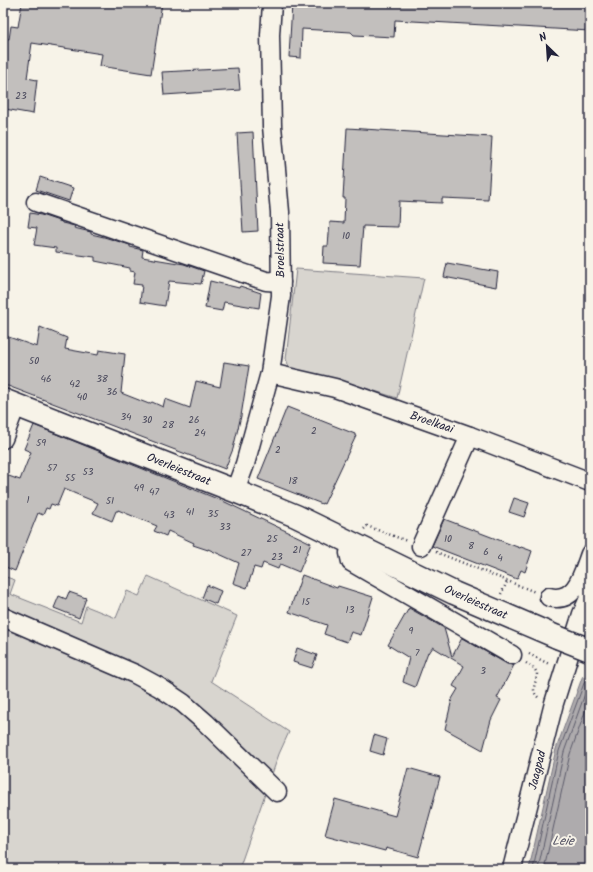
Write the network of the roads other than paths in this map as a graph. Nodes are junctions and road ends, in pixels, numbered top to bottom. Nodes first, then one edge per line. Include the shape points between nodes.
1 (272, 3) edge
2 (36, 202) dead end
3 (281, 282) junction
4 (270, 373) junction
5 (9, 402) edge
6 (470, 436) junction
7 (3, 439) edge
8 (590, 482) edge
9 (235, 491) junction
10 (357, 538) junction
11 (421, 546) road end
12 (590, 554) edge
13 (590, 596) edge
14 (549, 597) road end
15 (3, 616) edge
16 (590, 650) edge
17 (517, 653) road end
18 (277, 792) dead end
19 (512, 869) edge

1 - 3 street, Broelstraat via 272,126 280,212
2 - 3 street via 266,281
3 - 4 street, Broelstraat
4 - 6 street, Broelkaai via 334,388
4 - 9 street, Broelstraat
5 - 7 street
5 - 9 main road, Overleiestraat
6 - 8 street, Broelkaai
6 - 11 street
9 - 10 main road, Overleiestraat
10 - 16 main road, Overleiestraat, bridge via 454,592
10 - 17 street, Overleiestraat via 349,553 351,562
12 - 14 street via 572,593 563,598
13 - 19 street, Jaagpad via 556,672 554,703
15 - 18 street via 135,674 183,702

